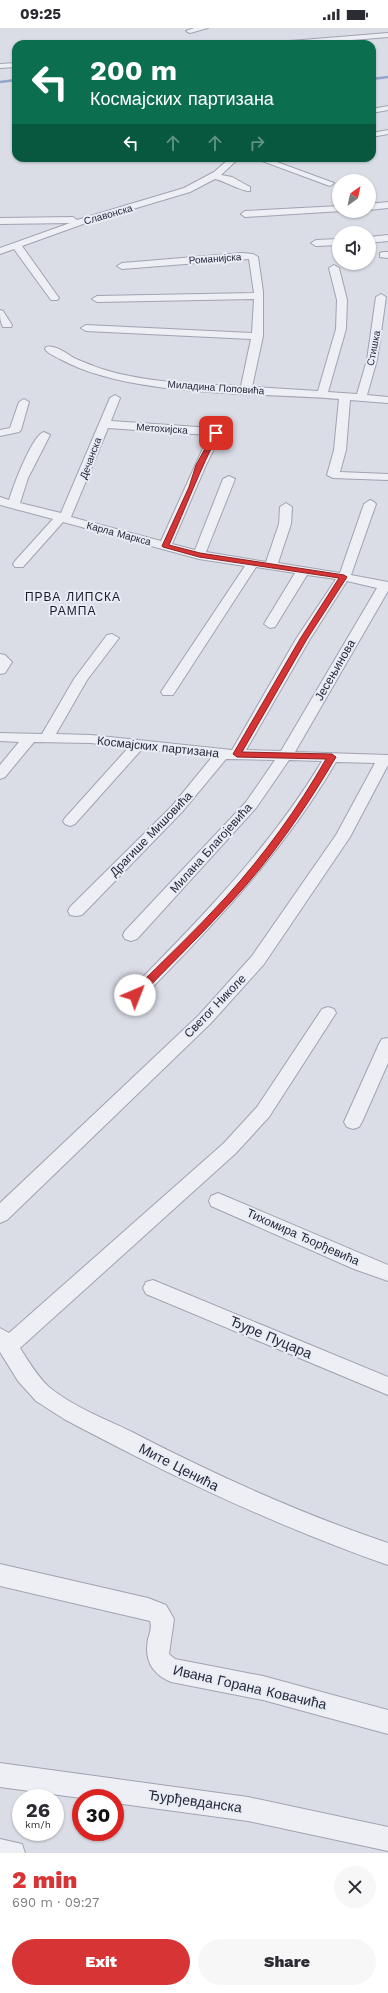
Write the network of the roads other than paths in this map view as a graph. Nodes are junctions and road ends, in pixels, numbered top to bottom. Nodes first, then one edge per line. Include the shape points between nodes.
1 (204, 28) edge
2 (374, 28) edge
3 (190, 31) dead end
4 (388, 34) edge
5 (322, 40) edge
6 (12, 65) edge
7 (0, 66) edge
8 (388, 108) edge
9 (376, 110) edge
10 (388, 132) edge
11 (376, 134) edge
12 (231, 162) edge
13 (270, 162) edge
14 (215, 176) junction
15 (330, 183) dead end
16 (247, 189) dead end
17 (388, 205) edge
18 (376, 206) edge
19 (332, 209) edge
20 (245, 214) dead end
21 (0, 221) edge
22 (83, 221) junction
23 (388, 238) edge
24 (376, 239) edge
25 (332, 242) edge
26 (316, 243) dead end
27 (17, 246) junction
28 (0, 251) edge
29 (122, 266) dead end
30 (334, 270) edge
31 (258, 296) junction
32 (381, 297) dead end
33 (54, 298) dead end
34 (97, 299) dead end
35 (0, 313) edge
36 (7, 325) dead end
37 (86, 328) dead end
38 (258, 336) junction
39 (50, 349) dead end
40 (246, 389) junction
41 (322, 394) junction
42 (344, 396) junction
43 (115, 398) dead end
44 (361, 398) junction
45 (388, 400) edge
46 (24, 402) dead end
47 (104, 424) junction
48 (0, 433) edge
49 (44, 435) dead end
50 (388, 477) edge
51 (230, 479) dead end
52 (0, 501) edge
53 (370, 504) dead end
54 (14, 505) junction
55 (286, 507) dead end
56 (63, 518) junction
57 (165, 546) junction
58 (199, 555) junction
59 (19, 564) dead end
60 (252, 564) junction
61 (271, 566) junction
62 (303, 571) junction
63 (344, 577) junction
64 (386, 586) edge
65 (270, 624) dead end
66 (112, 638) dead end
67 (0, 658) edge
68 (0, 670) edge
69 (168, 692) dead end
70 (0, 737) edge
71 (31, 737) junction
72 (47, 737) junction
73 (138, 744) junction
74 (229, 754) junction
75 (285, 756) junction
76 (332, 757) junction
77 (386, 759) edge
78 (0, 774) edge
79 (70, 821) dead end
80 (76, 911) dead end
81 (131, 935) dead end
82 (135, 995) dead end
83 (328, 1013) dead end
84 (388, 1044) edge
85 (353, 1122) dead end
86 (218, 1200) dead end
87 (0, 1215) edge
88 (388, 1273) edge
89 (153, 1288) dead end
90 (4, 1341) edge
91 (388, 1386) edge
92 (388, 1554) edge
93 (0, 1575) edge
94 (388, 1722) edge
95 (0, 1775) edge
96 (388, 1839) edge
97 (0, 1851) edge
98 (14, 1853) edge

1 - 3 street
2 - 4 street
4 - 5 street
6 - 7 street
8 - 9 street
10 - 11 street
12 - 14 street, Славонска
13 - 15 street
14 - 16 street via 233,181
14 - 22 street, Славонска via 187,190
17 - 18 street
19 - 20 street
21 - 22 street
22 - 27 street, Славонска
23 - 24 street
25 - 26 street
27 - 28 street, Славонска
27 - 33 street
29 - 31 street, Романијска via 251,256 255,265
30 - 41 street via 342,300 341,329
31 - 34 street
31 - 38 street, Романијска
32 - 44 street, Стишка via 372,360
35 - 36 street
37 - 38 street
38 - 40 street, Романијска
39 - 40 street, Миладина Поповића via 77,364 122,376 150,381
40 - 41 street, Миладина Поповића
41 - 42 street, Миладина Поповића
42 - 44 street, Миладина Поповића
42 - 50 street via 340,450 333,475
43 - 47 street, Дечанска
44 - 45 street, Миладина Поповића
46 - 48 street via 15,430
47 - 56 street, Дечанска via 84,477
47 - 57 street, Метохијска via 216,433
49 - 54 street via 30,460
51 - 58 street
52 - 54 street, Карла Маркса
53 - 63 street, Драгише Мишовића via 348,572
54 - 56 street, Карла Маркса
55 - 61 street via 285,524
56 - 57 street, Карла Маркса
56 - 59 street
57 - 58 street, Карла Маркса
58 - 60 street, Карла Маркса
60 - 61 street, Карла Маркса
60 - 69 street
61 - 62 street, Карла Маркса
62 - 63 street, Карла Маркса
62 - 65 street
63 - 64 street, Карла Маркса
63 - 74 street, Драгише Мишовића
64 - 75 street, Јесењинова
66 - 72 street via 78,685
67 - 68 street via 5,662
70 - 71 street, Космајских партизана
71 - 72 street, Космајских партизана
71 - 78 street
72 - 73 street, Космајских партизана
73 - 74 street, Космајских партизана
73 - 79 street
74 - 75 street, Космајских партизана
74 - 80 street, Драгише Мишовића
75 - 76 street, Космајских партизана
75 - 81 street, Милана Благојевића via 251,805
76 - 77 street, Космајских партизана
76 - 82 street via 268,852 229,899
77 - 87 street, Светог Николе via 343,837 258,960 205,1019
83 - 90 street via 263,1112 230,1148
84 - 85 street
86 - 88 street, Тихомира Ђорђевића
89 - 91 street, Ђуре Пуцара
90 - 92 street, Мите Ценића via 26,1375 43,1394 68,1410 208,1483 337,1538
93 - 94 street, Ивана Горана Ковачића via 158,1613 163,1623 157,1658 161,1665 171,1670 263,1688
95 - 96 street, Ђурђевданска via 248,1809
97 - 98 street

